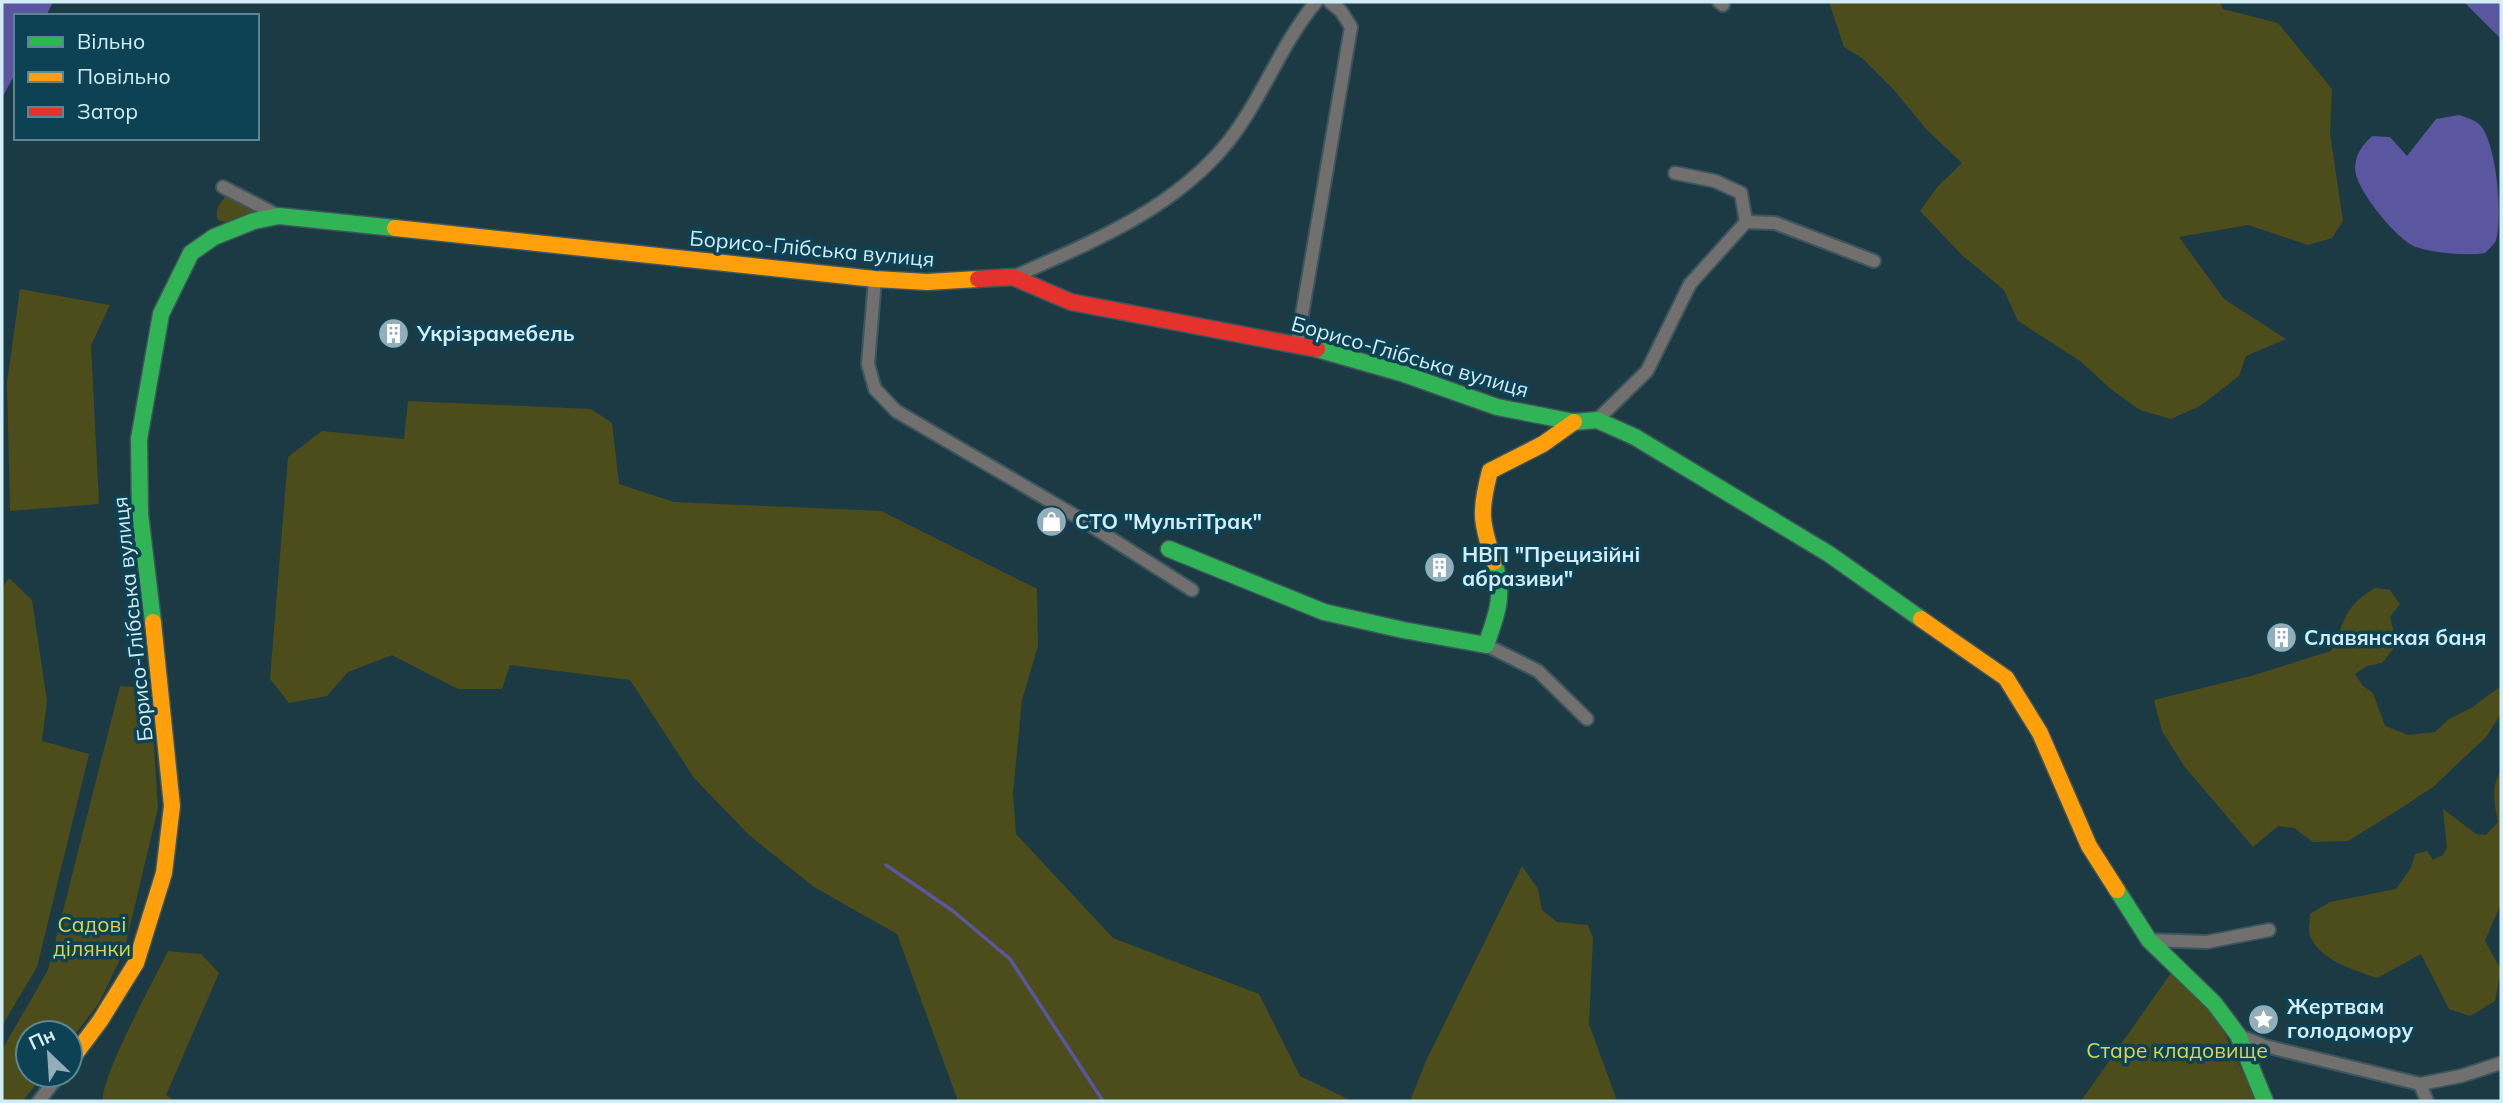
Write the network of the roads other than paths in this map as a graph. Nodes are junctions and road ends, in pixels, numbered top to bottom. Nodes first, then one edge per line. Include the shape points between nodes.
1 (1316, 2) edge
2 (1330, 2) edge
3 (1675, 173) dead end
4 (223, 187) dead end
5 (279, 216) junction
6 (1746, 222) junction
7 (1874, 261) dead end
8 (1013, 277) junction
9 (875, 279) junction
10 (1297, 344) junction
11 (1597, 420) junction
12 (1574, 422) junction
13 (1169, 550) dead end
14 (1192, 590) dead end
15 (1486, 645) junction
16 (1587, 719) dead end
17 (2269, 930) dead end
18 (2149, 940) junction
19 (2238, 1035) junction
20 (84, 1042) edge
21 (2501, 1063) edge
22 (2420, 1084) junction
23 (2265, 1101) edge
24 (2427, 1101) edge

1 - 8 street via 1227,142 1181,188 1131,223
2 - 10 street via 1351,27
3 - 6 street via 1715,181 1741,194
4 - 5 street, Борисо-Глібська вулиця
5 - 9 street, Борисо-Глібська вулиця
5 - 20 street, Борисо-Глібська вулиця via 214,237 191,253 161,314 139,439 140,513 172,806 164,873 136,963
6 - 7 street via 1775,223
6 - 11 street via 1690,284 1647,371
8 - 9 street, Борисо-Глібська вулиця via 927,282
8 - 10 street, Борисо-Глібська вулиця via 1071,302
9 - 14 street via 868,365 875,389 889,404
10 - 12 street, Борисо-Глібська вулиця via 1401,373 1497,407
11 - 12 street, Борисо-Глібська вулиця
11 - 18 street via 1829,554 2006,678 2040,733 2090,846
12 - 15 street via 1490,471 1482,526 1500,579 1500,606
13 - 15 street via 1324,612
15 - 16 street via 1538,671
17 - 18 street via 2207,942
18 - 19 street via 2214,1003
19 - 22 street via 2264,1046
19 - 23 street
21 - 22 street
22 - 24 street

